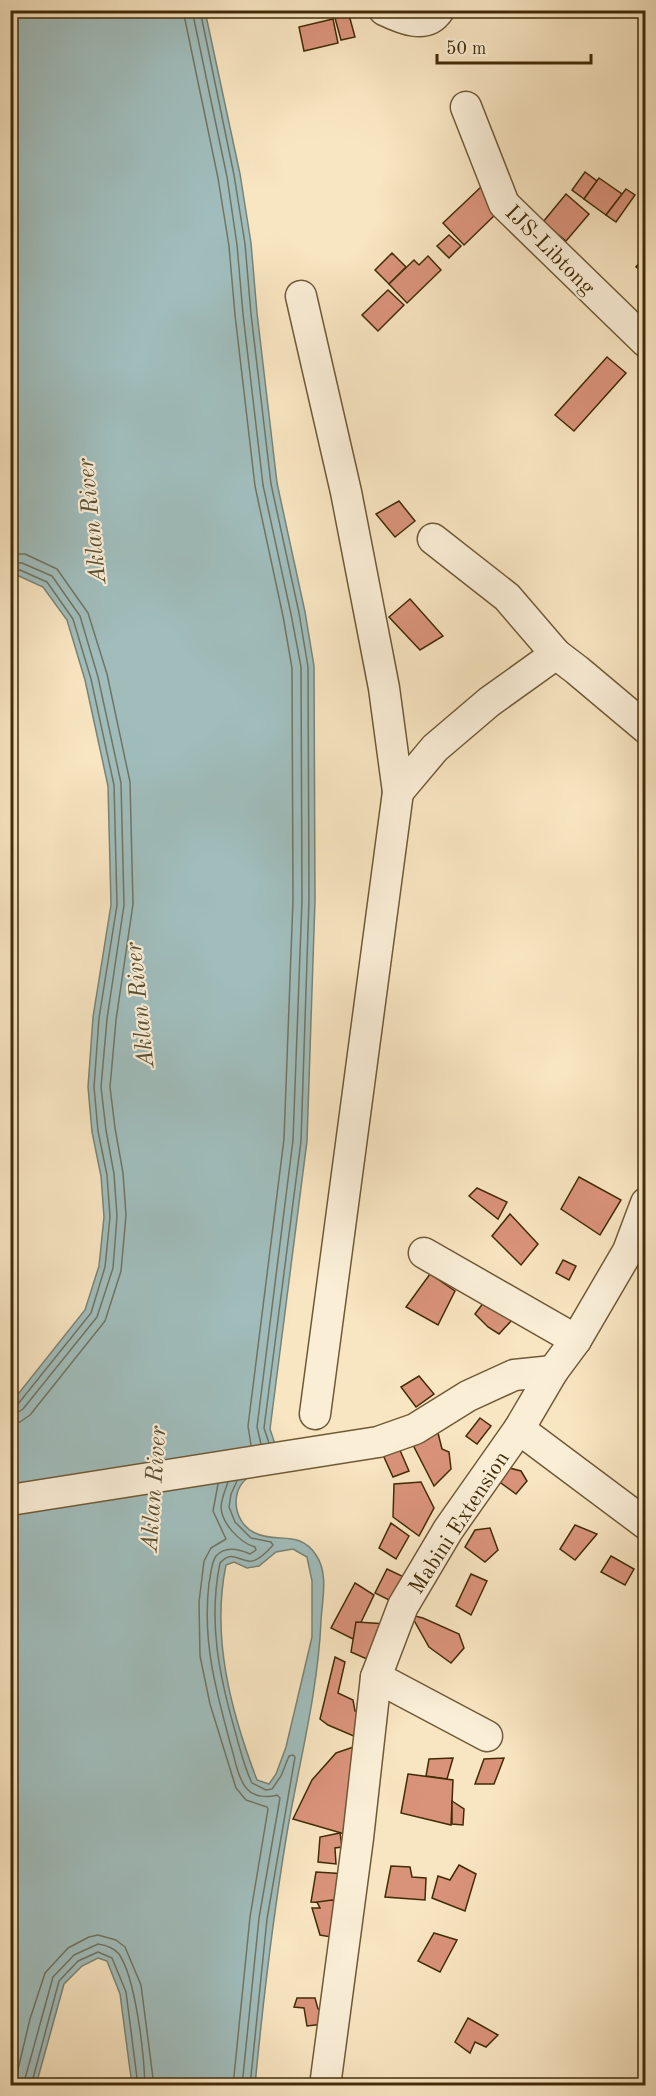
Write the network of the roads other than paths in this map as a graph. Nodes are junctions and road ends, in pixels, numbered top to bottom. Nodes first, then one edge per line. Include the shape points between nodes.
1 (384, 10) edge
2 (439, 10) edge
3 (466, 107) dead end
4 (301, 296) dead end
5 (645, 342) edge
6 (433, 539) dead end
7 (556, 654) junction
8 (645, 728) edge
9 (398, 792) junction
10 (645, 1203) edge
11 (424, 1253) dead end
12 (576, 1340) junction
13 (554, 1371) junction
14 (315, 1414) dead end
15 (519, 1429) junction
16 (10, 1500) edge
17 (645, 1524) edge
18 (376, 1677) junction
19 (487, 1736) dead end
20 (325, 2085) edge

1 - 2 street via 407,20 425,21
3 - 5 street, IJS-Libtong via 504,204
4 - 9 street via 346,492 384,688
6 - 7 street via 507,597
7 - 8 street
7 - 9 street via 489,702 435,748
9 - 14 street
10 - 12 street, Mabini Extension via 628,1251
11 - 12 street
12 - 13 street, Mabini Extension
13 - 15 street, Mabini Extension
13 - 16 street via 514,1376 468,1396 415,1429 378,1442
15 - 17 street
15 - 18 street, Mabini Extension via 448,1530 403,1606
18 - 19 street
18 - 20 street, Mabini Extension

